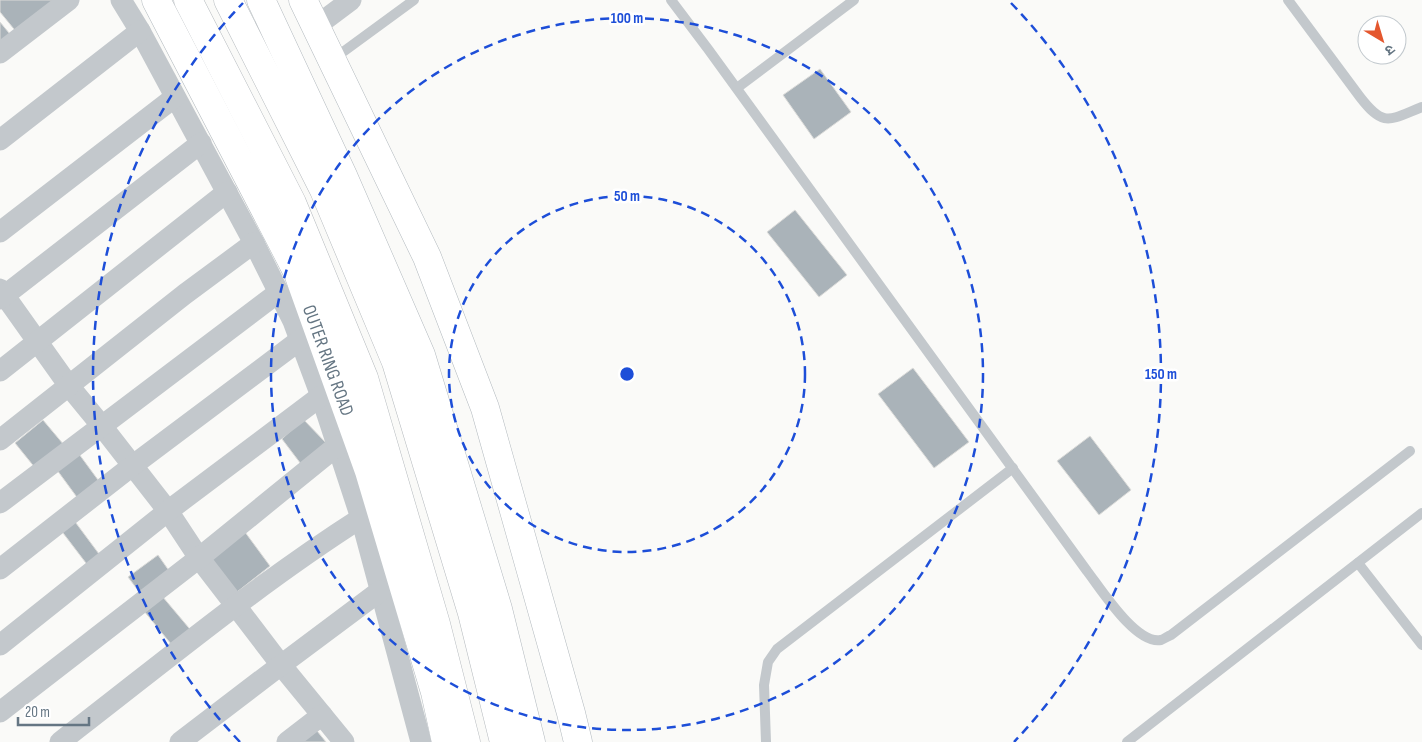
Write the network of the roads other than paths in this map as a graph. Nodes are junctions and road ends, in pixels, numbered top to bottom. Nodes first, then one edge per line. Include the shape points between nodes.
1 (69, 0) edge
2 (121, 0) edge
3 (156, 0) edge
4 (188, 0) edge
5 (228, 0) edge
6 (261, 0) edge
7 (303, 0) edge
8 (351, 0) edge
9 (414, 0) edge
10 (671, 0) edge
11 (854, 0) edge
12 (1288, 0) edge
13 (315, 28) junction
14 (140, 31) junction
15 (0, 53) edge
16 (331, 60) junction
17 (737, 88) junction
18 (175, 97) junction
19 (1422, 107) edge
20 (0, 140) edge
21 (200, 143) junction
22 (227, 192) junction
23 (0, 232) edge
24 (254, 243) junction
25 (280, 292) junction
26 (2, 294) edge
27 (300, 340) junction
28 (37, 342) junction
29 (0, 371) edge
30 (69, 386) junction
31 (320, 396) junction
32 (101, 425) junction
33 (0, 440) edge
34 (337, 446) junction
35 (1410, 451) dead end
36 (132, 466) junction
37 (1013, 468) junction
38 (0, 502) edge
39 (168, 512) junction
40 (1422, 513) edge
41 (361, 518) junction
42 (199, 558) junction
43 (1358, 563) junction
44 (0, 569) edge
45 (380, 591) junction
46 (236, 606) junction
47 (0, 645) edge
48 (1422, 645) edge
49 (281, 665) junction
50 (0, 712) edge
51 (322, 715) junction
52 (60, 742) edge
53 (180, 742) edge
54 (287, 742) edge
55 (344, 742) edge
56 (421, 742) edge
57 (446, 742) edge
58 (466, 742) edge
59 (504, 742) edge
60 (531, 742) edge
61 (578, 742) edge
62 (766, 742) edge
63 (1127, 742) edge

1 - 15 street
2 - 14 street
3 - 57 street, OUTER RING ROAD via 298,273 369,471 435,692
4 - 58 street, OUTER RING ROAD via 292,203 364,378 436,624
5 - 59 street via 324,190 396,362 472,613
6 - 60 street via 344,178 421,355 498,609
7 - 13 street
8 - 13 street
9 - 16 lane
10 - 17 lane
11 - 17 lane
12 - 19 lane via 1378,116 1394,118
13 - 16 street
14 - 18 street
14 - 20 street
16 - 61 street via 427,257 485,408
17 - 37 lane
18 - 21 street
18 - 23 street
21 - 22 street
21 - 26 street
22 - 24 street
22 - 28 street
24 - 25 street
24 - 30 street
25 - 27 street
25 - 32 street
26 - 28 street
27 - 31 street
27 - 36 street
28 - 29 street
28 - 30 street
30 - 32 street
30 - 33 street
31 - 34 street
31 - 39 street
32 - 36 street
32 - 38 street
34 - 41 street
34 - 42 street
35 - 37 lane via 1172,635 1161,640 1149,639 1138,633 1123,618
36 - 39 street
36 - 44 street
37 - 62 lane via 777,649 768,662 764,685
39 - 42 street
39 - 47 street
40 - 43 lane
41 - 45 street
41 - 46 street
42 - 46 street
42 - 50 street
43 - 48 lane
43 - 63 lane
45 - 49 street
45 - 56 street
46 - 49 street
46 - 52 street
49 - 51 street
49 - 53 street
51 - 54 street
51 - 55 street

